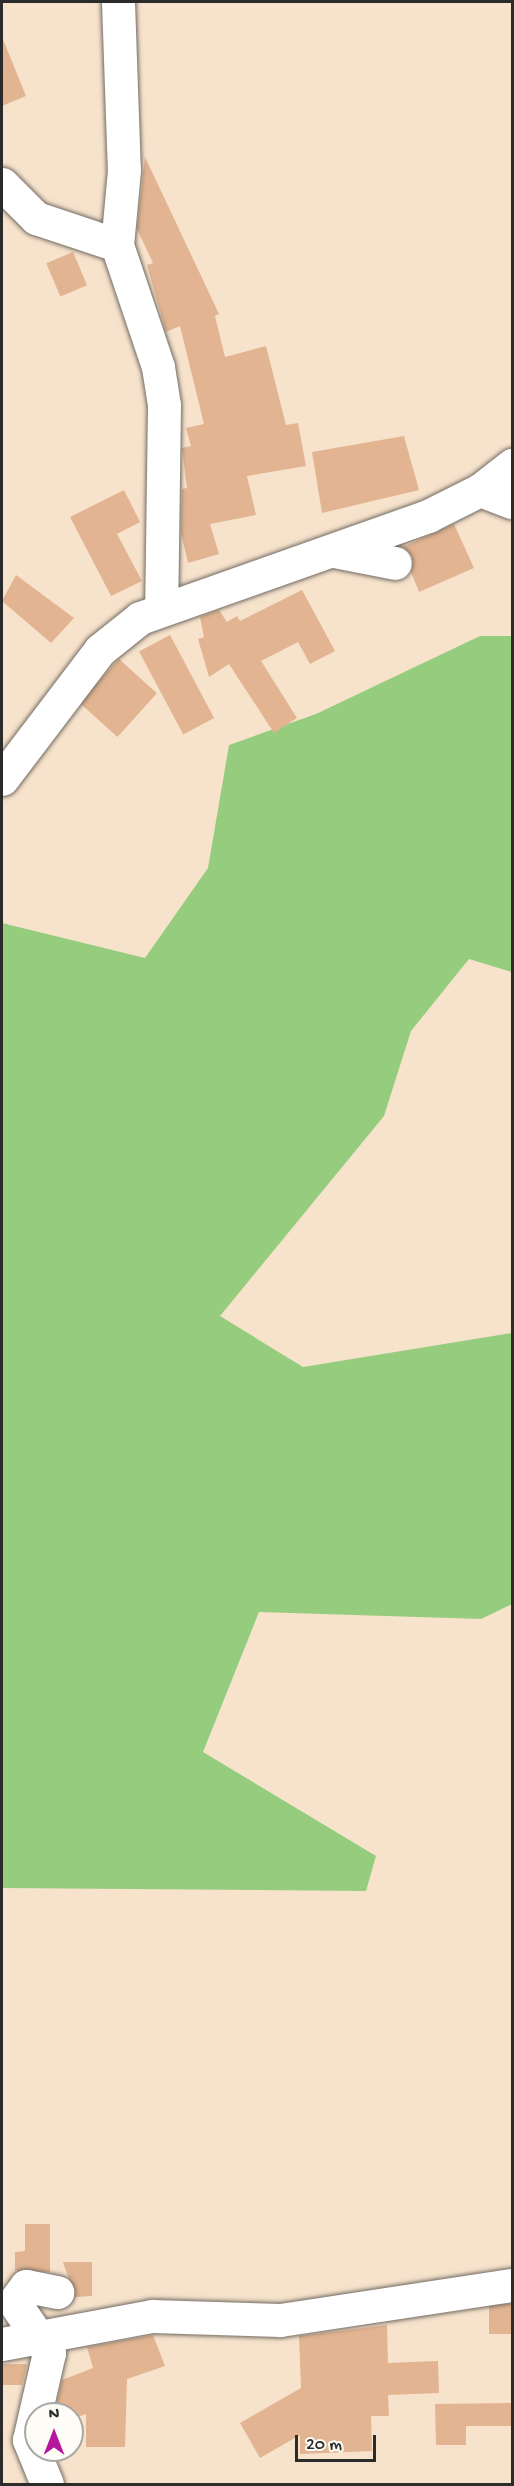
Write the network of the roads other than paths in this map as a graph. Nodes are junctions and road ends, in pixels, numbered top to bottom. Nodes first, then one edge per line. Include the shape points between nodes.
1 (118, 2) edge
2 (2, 183) edge
3 (117, 245) junction
4 (513, 465) edge
5 (480, 490) junction
6 (513, 502) edge
7 (320, 551) junction
8 (395, 562) dead end
9 (161, 608) junction
10 (2, 779) edge
11 (513, 2285) edge
12 (57, 2292) dead end
13 (34, 2336) junction
14 (2, 2344) edge
15 (47, 2484) edge

1 - 3 street via 124,170
2 - 3 street via 36,218
3 - 9 street via 158,367 164,405
4 - 5 street
5 - 6 street
5 - 7 street via 381,535
7 - 8 street
7 - 9 street
9 - 10 street via 140,618 100,650
11 - 13 street via 280,2319 152,2316
12 - 13 street via 42,2286 18,2290 16,2311
13 - 14 street
13 - 15 street via 49,2353 50,2367 30,2421 29,2440

